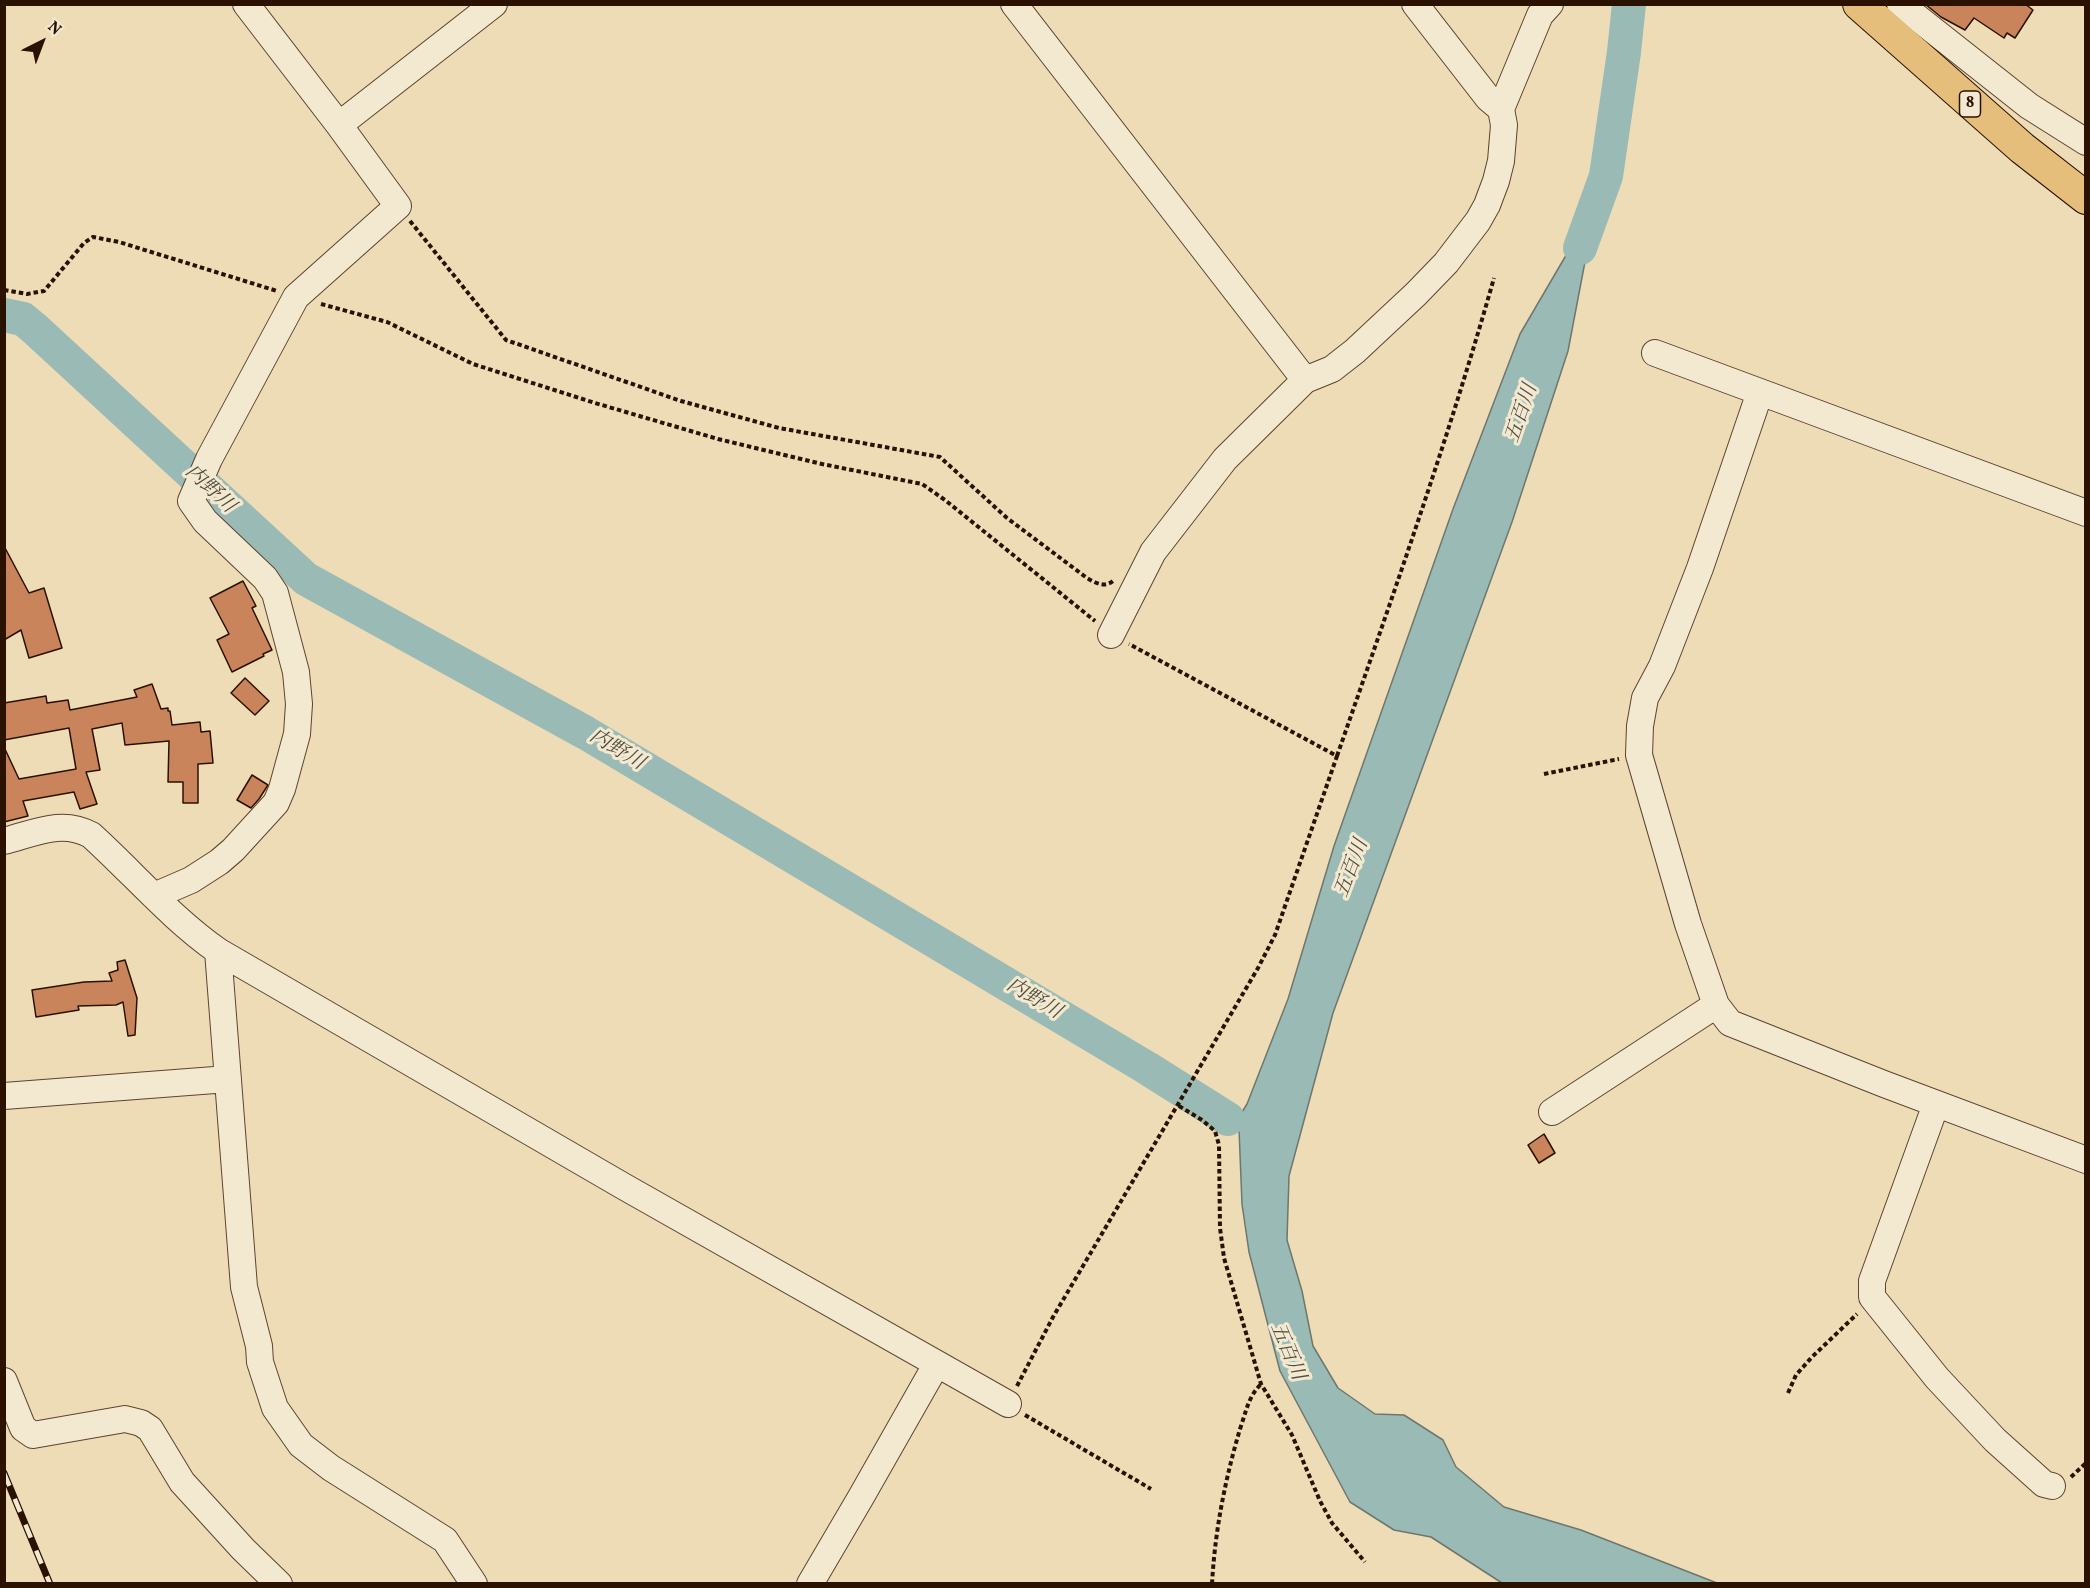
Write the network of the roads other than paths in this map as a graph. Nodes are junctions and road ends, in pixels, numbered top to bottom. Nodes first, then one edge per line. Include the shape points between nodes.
1 (246, 4) edge
2 (494, 4) edge
3 (1014, 4) edge
4 (1415, 4) edge
5 (1550, 4) edge
6 (1859, 4) edge
7 (1900, 4) edge
8 (1501, 109) junction
9 (2047, 118) junction
10 (339, 125) junction
11 (2085, 142) edge
12 (2022, 148) junction
13 (2085, 198) edge
14 (1655, 353) dead end
15 (1305, 380) junction
16 (1760, 392) junction
17 (2085, 513) edge
18 (1111, 634) road end
19 (4, 841) edge
20 (154, 896) junction
21 (218, 951) junction
22 (1716, 1005) junction
23 (228, 1079) junction
24 (4, 1096) edge
25 (1936, 1104) junction
26 (1552, 1112) dead end
27 (2085, 1160) edge
28 (936, 1365) junction
29 (4, 1380) edge
30 (1008, 1404) road end
31 (2052, 1486) dead end
32 (279, 1584) edge
33 (474, 1584) edge
34 (810, 1584) edge

1 - 10 street
2 - 10 street
3 - 15 street
4 - 8 street via 1488,98
5 - 8 street via 1540,15
6 - 12 main road, 8
7 - 9 street
8 - 15 street via 1501,161 1478,221 1446,263 1372,335 1332,369
9 - 11 street
9 - 12 street
10 - 20 street via 398,206 296,297 209,459 191,501 205,521 265,578 275,593 296,672 297,734 276,803 219,862
12 - 13 main road, 8
14 - 16 street
15 - 18 street via 1225,459 1180,515 1153,552
16 - 17 street
16 - 22 street via 1700,568 1662,666 1645,698 1640,726 1639,755
19 - 20 street via 67,826 80,829 98,841
20 - 21 street
21 - 23 street
21 - 28 street
22 - 25 street via 1730,1023
22 - 26 street
23 - 24 street
23 - 33 street via 244,1287 260,1362 275,1408 302,1445 331,1468 445,1540
25 - 27 street
25 - 31 street via 1872,1281 1872,1297 1937,1378 1995,1440 2044,1485
28 - 30 street
28 - 34 street
29 - 32 street via 23,1428 33,1435 124,1419 146,1426 182,1482

